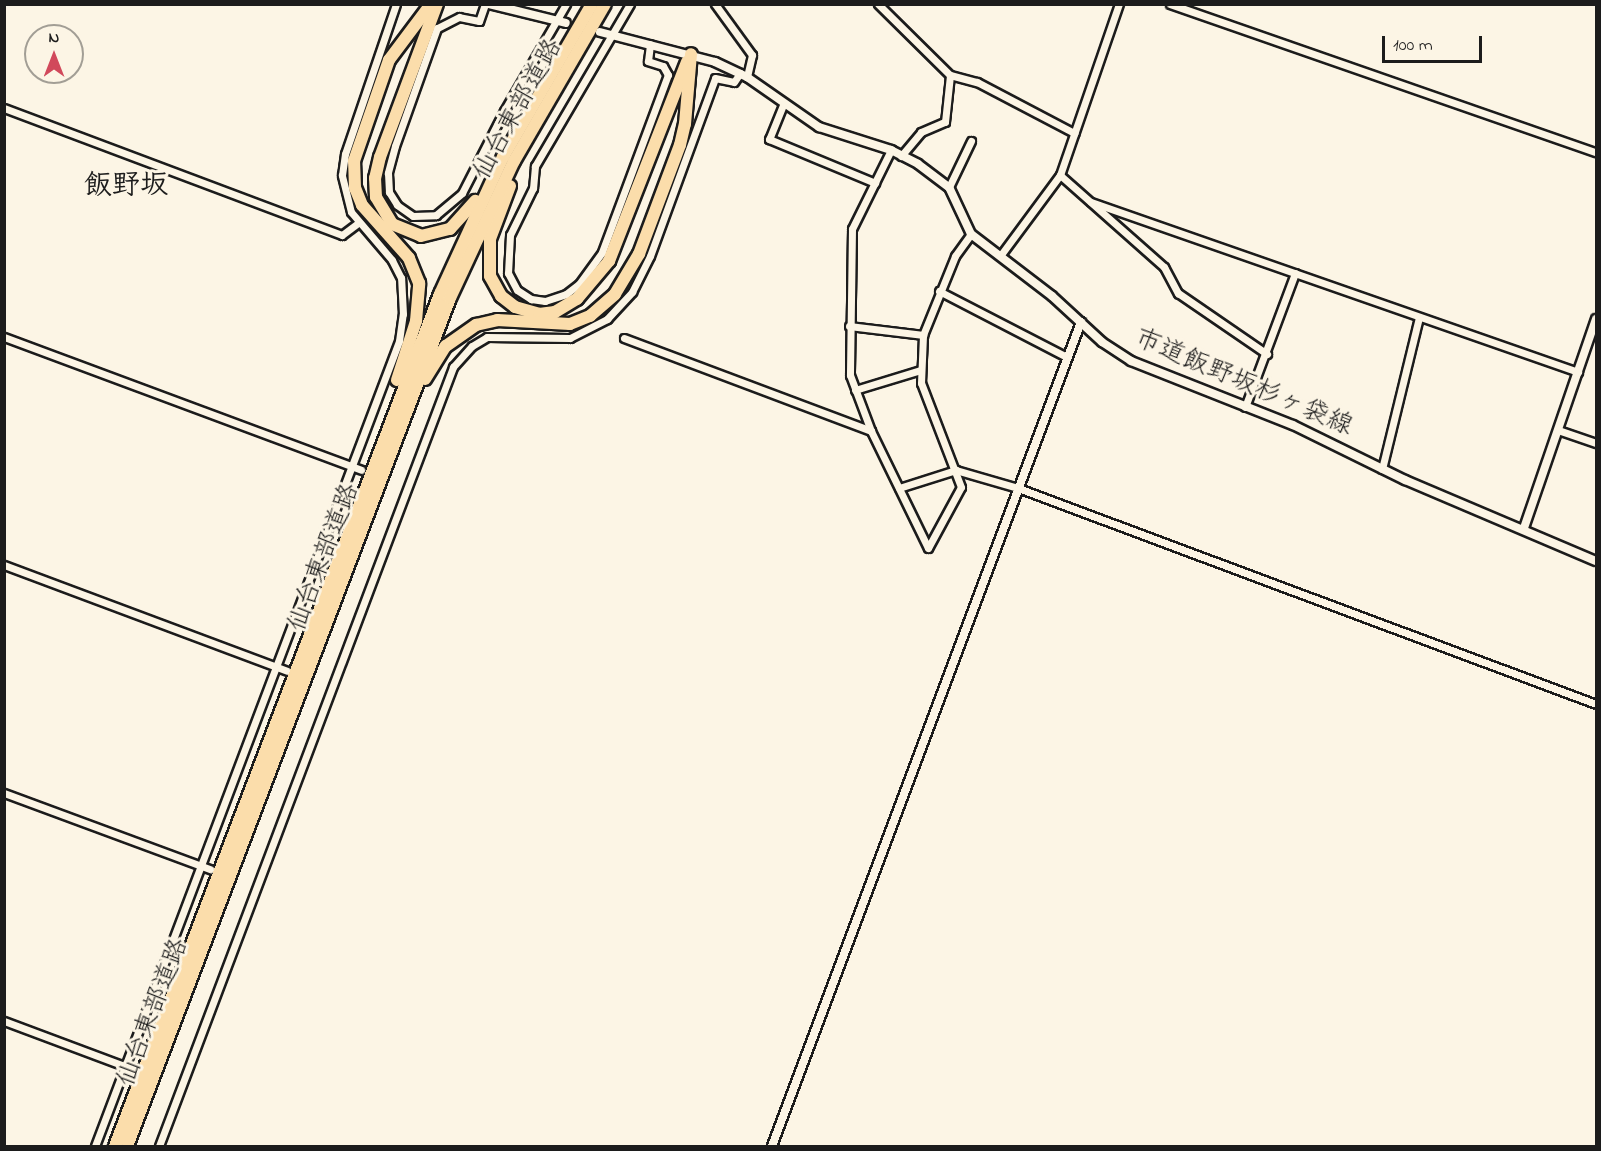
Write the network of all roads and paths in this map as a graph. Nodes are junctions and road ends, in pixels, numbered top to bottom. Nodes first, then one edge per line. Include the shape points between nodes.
1 (396, 4) edge
2 (431, 4) edge
3 (437, 4) edge
4 (487, 4) edge
5 (566, 4) edge
6 (591, 4) edge
7 (605, 4) edge
8 (630, 4) edge
9 (715, 4) edge
10 (878, 4) edge
11 (1119, 4) edge
12 (1170, 4) edge
13 (555, 21) junction
14 (566, 23) dead end
15 (600, 32) dead end
16 (609, 34) junction
17 (650, 44) junction
18 (691, 54) junction
19 (573, 55) junction
20 (557, 60) junction
21 (744, 75) junction
22 (950, 75) junction
23 (783, 105) junction
24 (4, 108) edge
25 (1074, 133) junction
26 (971, 141) dead end
27 (891, 150) junction
28 (1596, 152) edge
29 (901, 156) junction
30 (1060, 175) junction
31 (875, 183) junction
32 (949, 187) junction
33 (1091, 202) junction
34 (358, 223) junction
35 (971, 234) junction
36 (1000, 256) junction
37 (1295, 273) junction
38 (939, 291) junction
39 (1419, 317) junction
40 (1596, 319) edge
41 (1081, 322) junction
42 (849, 326) junction
43 (923, 335) junction
44 (4, 337) edge
45 (624, 339) dead end
46 (1267, 354) junction
47 (1067, 357) junction
48 (921, 370) junction
49 (1578, 372) junction
50 (855, 390) junction
51 (1245, 407) junction
52 (1558, 430) junction
53 (871, 431) junction
54 (1596, 443) edge
55 (352, 466) junction
56 (1382, 469) junction
57 (360, 470) dead end
58 (956, 470) junction
59 (899, 488) junction
60 (1018, 488) junction
61 (362, 509) junction
62 (1524, 528) junction
63 (1596, 561) edge
64 (4, 565) edge
65 (278, 668) junction
66 (287, 671) dead end
67 (1596, 704) edge
68 (4, 793) edge
69 (206, 868) junction
70 (4, 1021) edge
71 (126, 1067) junction
72 (135, 1070) dead end
73 (95, 1146) edge
74 (115, 1146) edge
75 (127, 1146) edge
76 (159, 1146) edge
77 (772, 1146) edge

1 - 34 street via 343,159 343,193
2 - 61 highway via 389,60 354,161 359,198 410,258 420,292 413,333
3 - 20 highway via 375,178 379,207 402,230 432,235 460,222 525,106
4 - 13 street
4 - 13 street via 479,21 459,17 437,28 395,146 388,173 389,192 397,205 413,216 436,215 462,192
5 - 13 street
6 - 20 highway, 仙台東部道路
7 - 19 highway, 仙台東部道路
8 - 16 street
9 - 21 street via 752,55
10 - 22 street
11 - 25 street
12 - 28 street
13 - 14 street
15 - 16 street
16 - 17 street
16 - 17 street via 535,166 533,188 508,244 511,282 531,299 545,301 566,294 579,284 602,252 668,75 663,66 648,61
17 - 18 street
18 - 19 highway via 609,261 570,304 547,314 531,313 515,307 497,290 488,267 489,249 501,208
18 - 21 street
18 - 61 highway via 683,134 639,254 622,284 598,311 580,321 560,325 487,321 456,336 430,369
19 - 61 highway, 仙台東部道路 via 514,161 469,255
20 - 61 highway, 仙台東部道路 via 458,251
21 - 23 street
21 - 76 street via 734,82 715,78 650,256 632,292 619,307 597,327 570,338 487,337 465,352 448,375
22 - 25 street via 977,82
22 - 29 street via 945,122 921,132
23 - 27 street via 833,133
23 - 31 street via 769,139
24 - 34 street via 342,235
25 - 30 street
26 - 32 street
27 - 29 street
27 - 31 street
29 - 32 street
30 - 33 street
30 - 36 street
31 - 42 street via 852,229
32 - 35 street, 市道飯野坂杉ヶ袋線
33 - 37 street
33 - 46 street via 1164,267 1178,293
34 - 55 street via 399,272 403,314 399,340
35 - 36 street, 市道飯野坂杉ヶ袋線
35 - 38 street via 955,256
36 - 41 street, 市道飯野坂杉ヶ袋線
37 - 39 street
37 - 46 street
38 - 43 street
38 - 47 street
39 - 49 street
39 - 56 street
40 - 49 street
41 - 47 street
41 - 51 street, 市道飯野坂杉ヶ袋線 via 1131,361
42 - 43 street
42 - 50 street via 850,375
43 - 48 street
44 - 55 street
45 - 53 street
46 - 51 street
47 - 60 street
48 - 50 street
48 - 58 street via 921,383
49 - 52 street
50 - 53 street
51 - 56 street, 市道飯野坂杉ヶ袋線
52 - 54 street
52 - 62 street
53 - 59 street
55 - 57 street
55 - 65 street
56 - 62 street, 市道飯野坂杉ヶ袋線
58 - 59 street
58 - 59 street via 961,488 928,548
58 - 60 street
60 - 67 street
60 - 77 street
61 - 74 highway, 仙台東部道路
61 - 75 highway, 仙台東部道路
62 - 63 street, 市道飯野坂杉ヶ袋線
64 - 65 street
65 - 66 street
65 - 69 street
68 - 69 street
69 - 71 street
70 - 71 street
71 - 72 street
71 - 73 street

